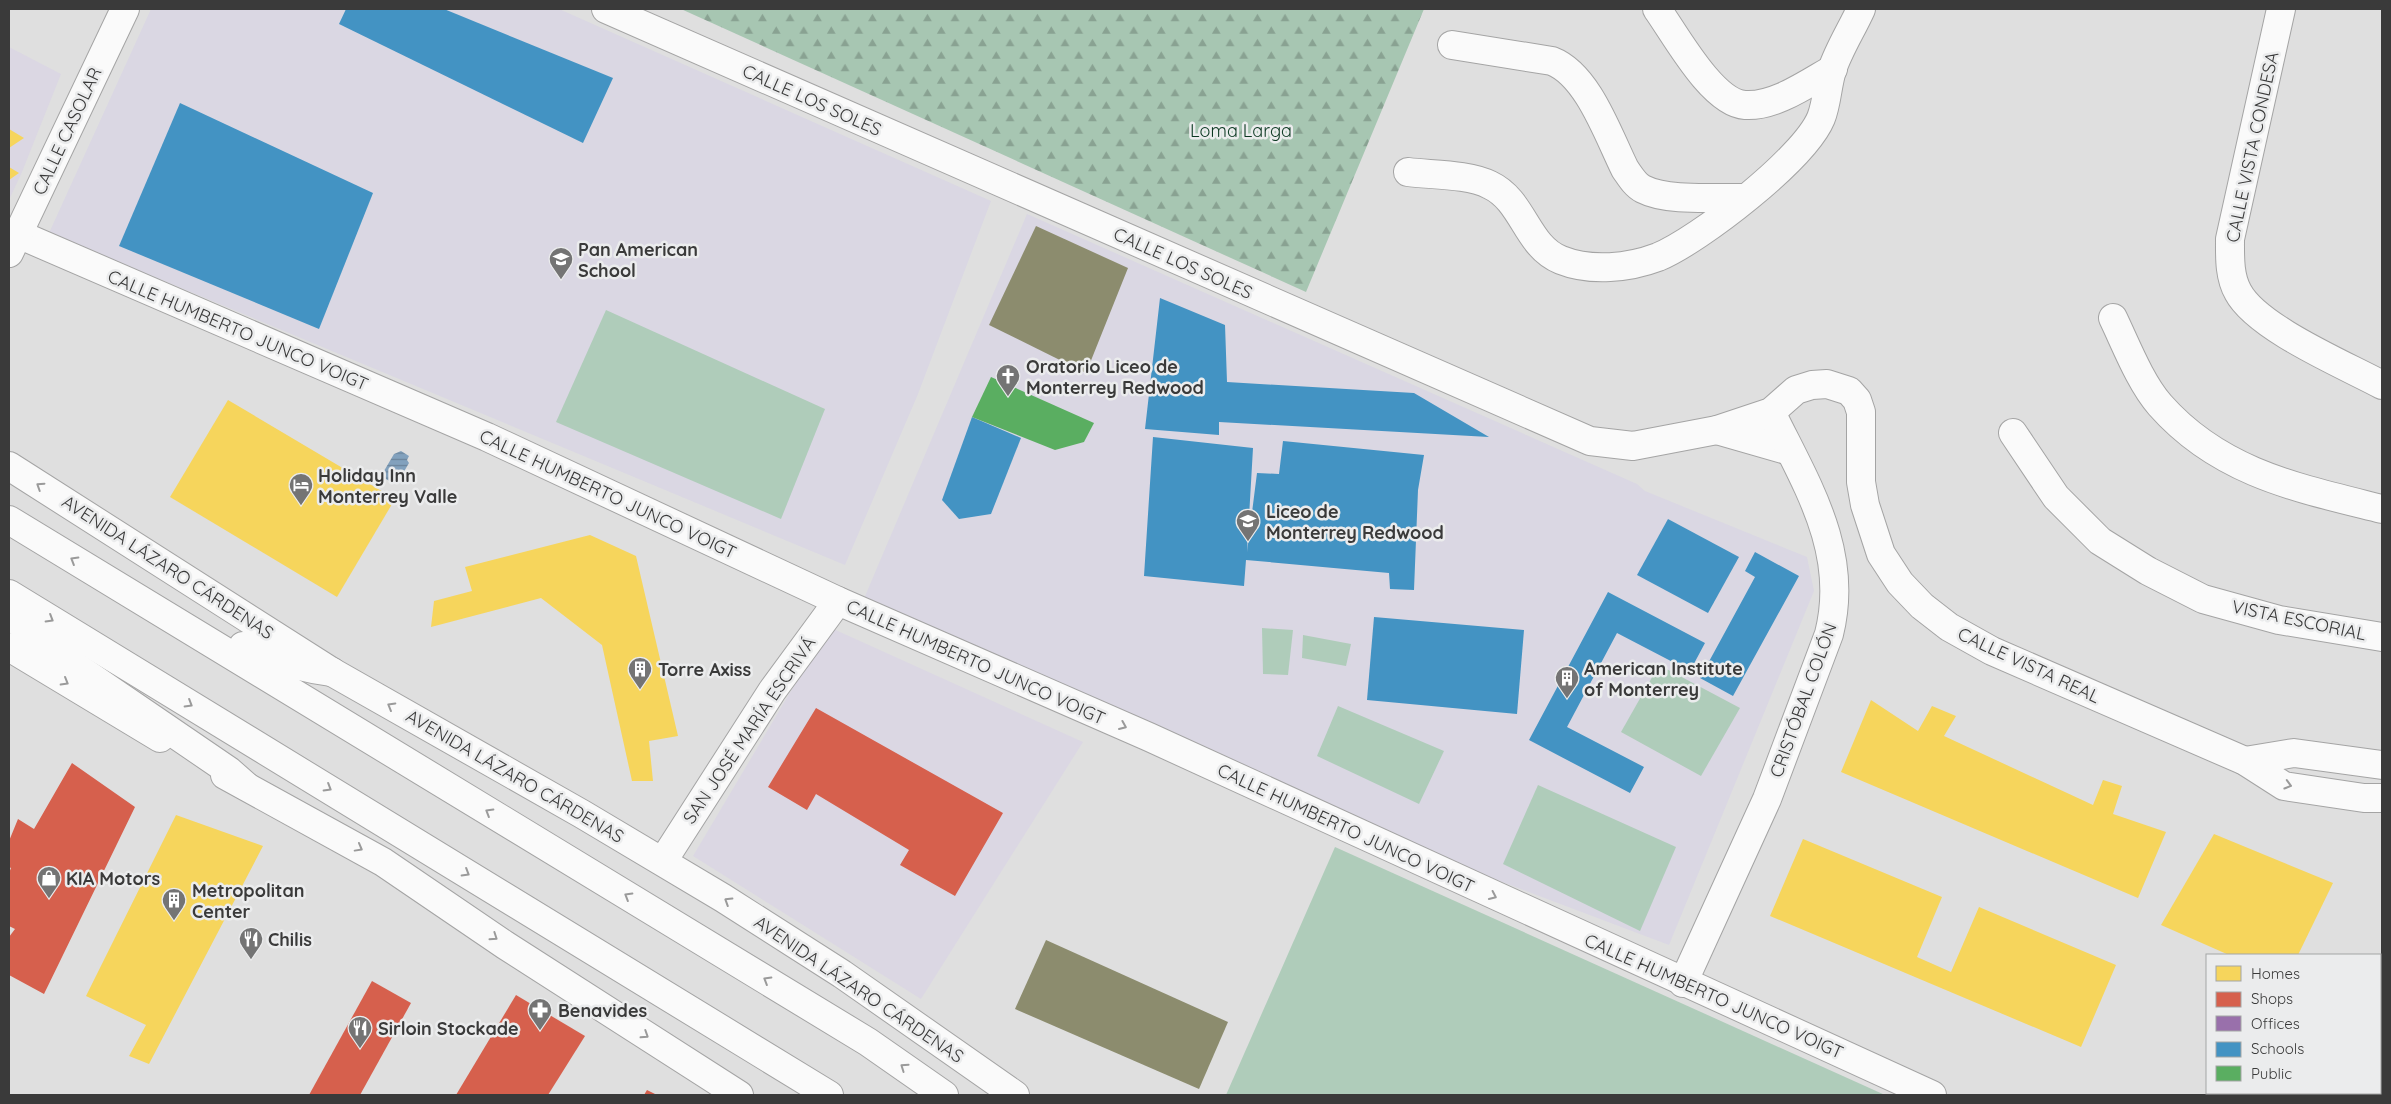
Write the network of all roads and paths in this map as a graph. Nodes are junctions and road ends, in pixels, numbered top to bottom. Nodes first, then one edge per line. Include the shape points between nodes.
1 (125, 9) edge
2 (606, 9) edge
3 (1657, 9) edge
4 (1861, 9) edge
5 (2281, 9) edge
6 (1452, 45) dead end
7 (1833, 69) junction
8 (1408, 172) dead end
9 (1746, 198) junction
10 (13, 244) edge
11 (2113, 318) dead end
12 (2382, 385) edge
13 (1770, 412) junction
14 (1717, 430) junction
15 (2013, 433) dead end
16 (1790, 451) junction
17 (9, 466) edge
18 (2382, 508) edge
19 (9, 520) edge
20 (116, 585) junction
21 (9, 594) edge
22 (838, 601) junction
23 (9, 614) edge
24 (2382, 637) edge
25 (9, 647) edge
26 (332, 672) junction
27 (2246, 762) junction
28 (2382, 765) edge
29 (246, 786) junction
30 (2382, 798) edge
31 (663, 861) junction
32 (1688, 972) junction
33 (739, 1095) edge
34 (829, 1095) edge
35 (944, 1095) edge
36 (1015, 1095) edge
37 (1932, 1095) edge

1 - 10 main road, CALLE CASOLAR
2 - 14 main road, CALLE LOS SOLES via 1590,441 1633,446
3 - 7 main road via 1705,78 1729,101 1744,105 1768,102
4 - 7 main road
5 - 12 main road, CALLE VISTA CONDESA via 2230,239 2230,268 2238,292 2254,312 2286,334
6 - 9 main road via 1544,59 1565,66 1585,88 1625,169 1642,188 1668,195
7 - 9 main road via 1820,118 1807,141
8 - 9 main road via 1476,180 1490,185 1514,204 1546,252 1562,261 1587,266 1621,267 1658,257 1688,242
10 - 22 main road, CALLE HUMBERTO JUNCO VOIGT via 487,437
11 - 18 main road via 2159,404 2189,433 2228,461 2278,482
13 - 14 main road, CALLE LOS SOLES
13 - 16 main road, CRISTÓBAL COLÓN
13 - 27 main road, CALLE VISTA REAL via 1796,390 1812,385 1838,387 1857,400 1862,427 1861,482 1881,554 1900,583 1949,627 1992,652
14 - 16 main road
15 - 24 main road, VISTA ESCORIAL via 2056,497 2100,541 2148,571 2202,599 2279,620
16 - 32 main road, CRISTÓBAL COLÓN via 1823,522 1833,556 1836,584 1834,613 1767,799
26 -> 17 main road, AVENIDA LÁZARO CÁRDENAS
20 -> 19 main road
20 - 26 main road via 152,599 274,660
35 -> 20 main road via 868,1042
21 -> 34 main road
22 - 31 main road, SAN JOSÉ MARÍA ESCRIVÁ via 772,691
22 -> 32 main road, CALLE HUMBERTO JUNCO VOIGT via 1148,737 1595,942
23 - 29 main road via 65,659 229,771
25 -> 29 main road via 183,753
31 -> 26 main road, AVENIDA LÁZARO CÁRDENAS
27 - 28 main road via 2294,753
27 -> 30 main road, CALLE VISTA REAL via 2284,786
29 -> 33 main road via 383,862
36 -> 31 main road, AVENIDA LÁZARO CÁRDENAS via 842,974
32 - 37 main road, CALLE HUMBERTO JUNCO VOIGT

